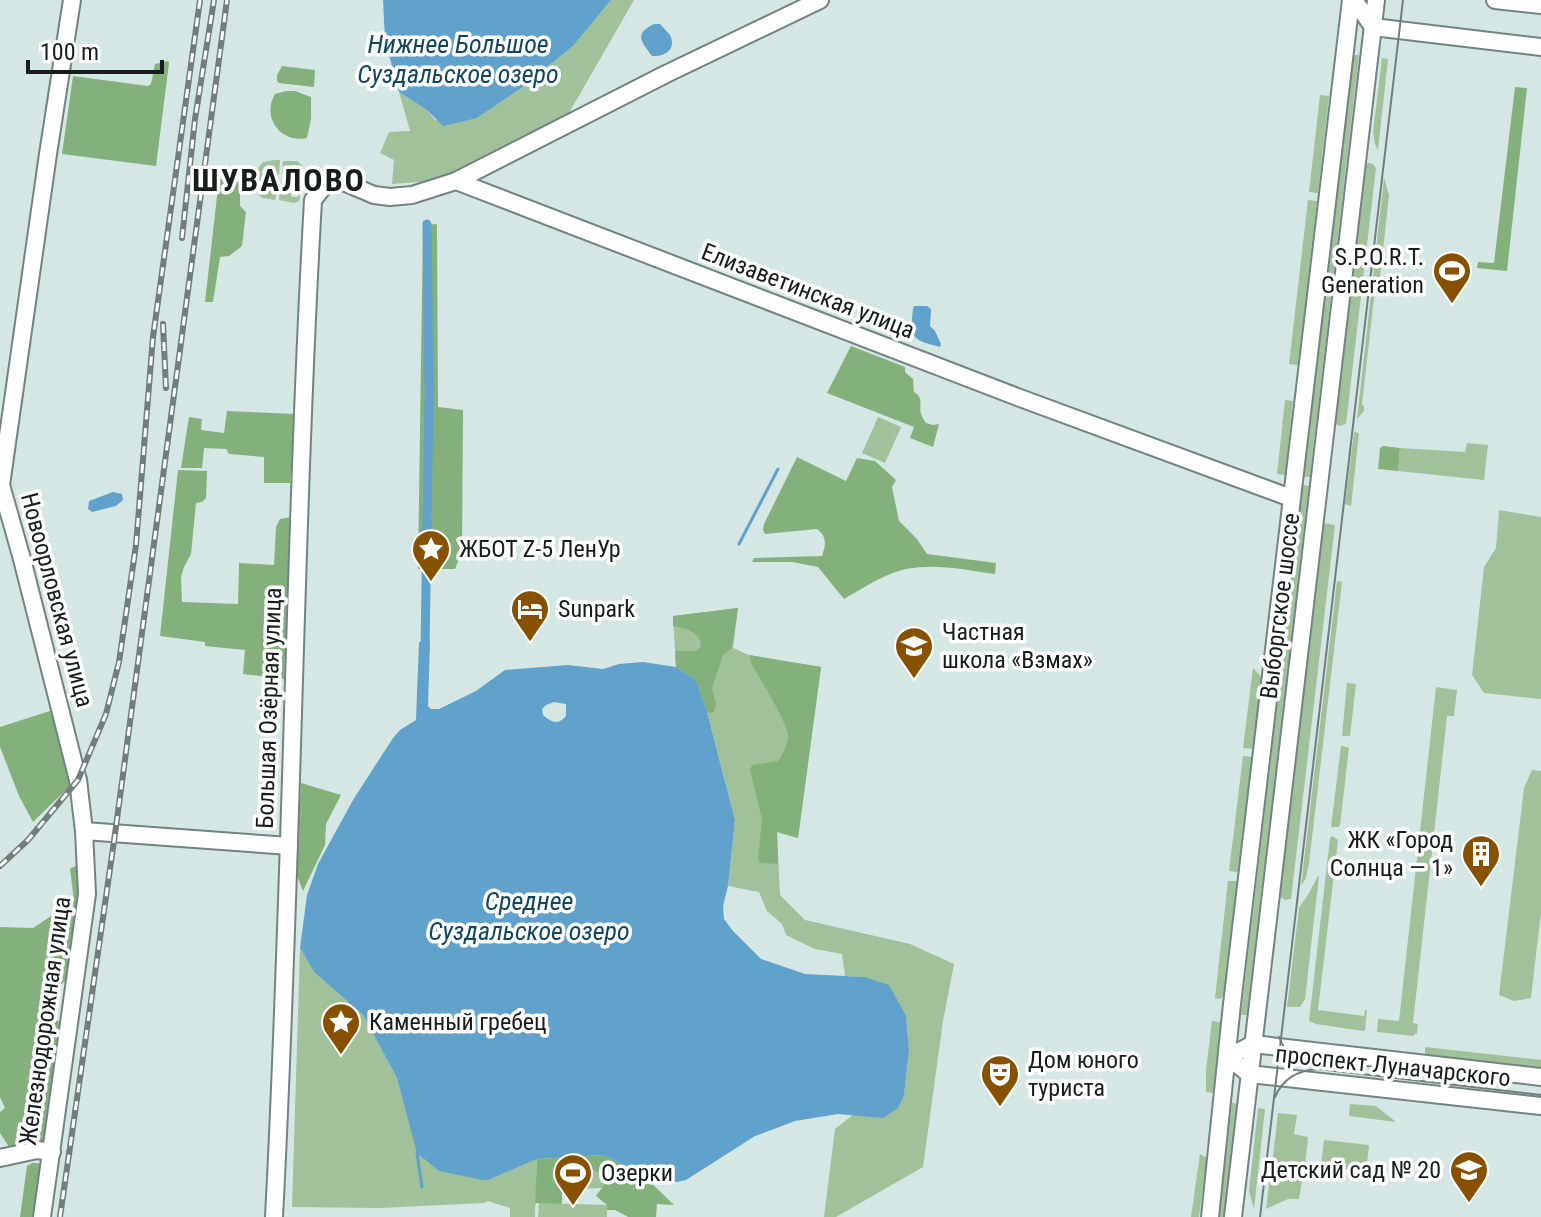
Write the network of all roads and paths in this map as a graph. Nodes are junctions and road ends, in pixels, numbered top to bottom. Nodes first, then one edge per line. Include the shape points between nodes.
1 (72, 0) edge
2 (820, 0) edge
3 (1352, 0) edge
4 (1376, 0) edge
5 (1495, 0) edge
6 (1541, 5) edge
7 (1373, 27) junction
8 (1541, 47) edge
9 (494, 162) junction
10 (456, 181) junction
11 (497, 197) junction
12 (1291, 498) junction
13 (84, 831) junction
14 (289, 846) junction
15 (1253, 1044) junction
16 (1228, 1057) junction
17 (1249, 1074) junction
18 (1541, 1077) edge
19 (1541, 1106) edge
20 (48, 1147) junction
21 (0, 1158) edge
22 (42, 1217) edge
23 (274, 1217) edge
24 (1210, 1217) edge
25 (1233, 1217) edge

1 - 13 street, Новоорловская улица via 1,485 78,780
2 - 9 street
3 - 7 street
3 - 12 street, Выборгское шоссе
4 - 7 street, Выборгское шоссе
5 - 6 street
7 - 8 street
7 - 15 street, Выборгское шоссе
9 - 10 street
9 - 11 street via 486,184
10 - 11 street, Елизаветинская улица
10 - 14 street, Большая Озёрная улица via 390,197 330,181 313,200
11 - 12 street, Елизаветинская улица
12 - 16 street, Выборгское шоссе
13 - 14 street
13 - 20 street, Железнодорожная улица via 87,894
14 - 23 street, Большая Озёрная улица
15 - 16 street, проспект Луначарского
15 - 17 street, Выборгское шоссе
15 - 18 street, проспект Луначарского
16 - 17 street, проспект Луначарского
16 - 24 street, Выборгское шоссе
17 - 19 street, проспект Луначарского
17 - 25 street, Выборгское шоссе
20 - 21 street
20 - 22 street, Железнодорожная улица

